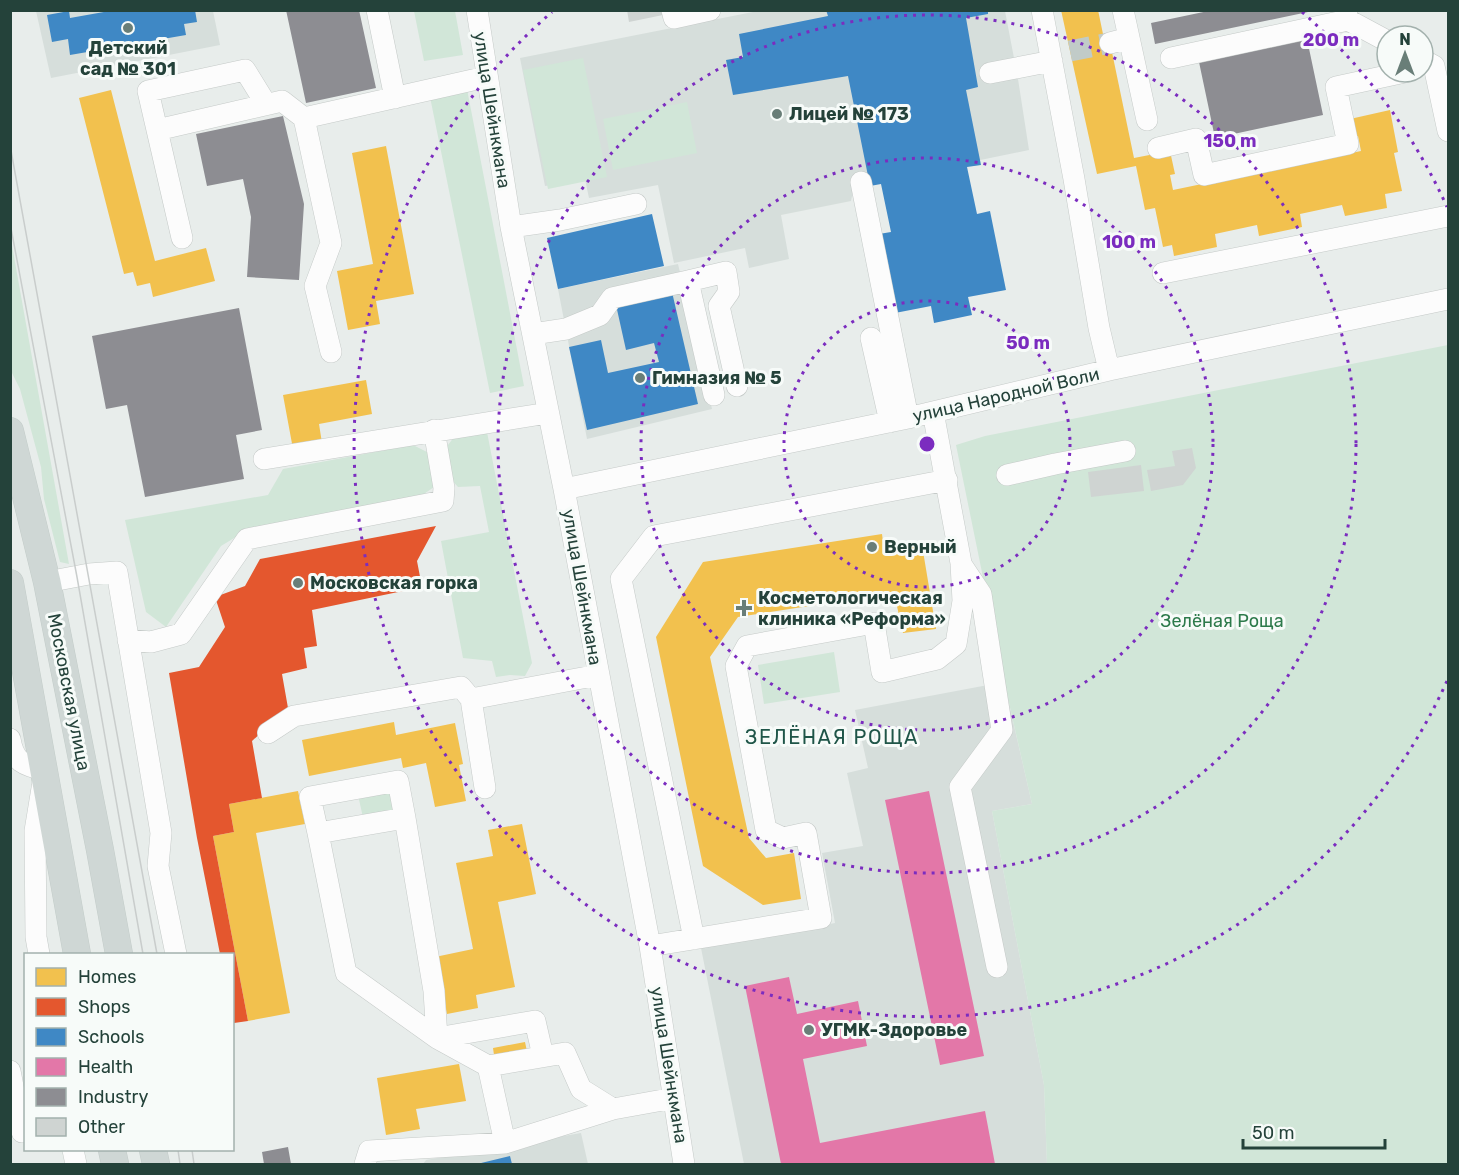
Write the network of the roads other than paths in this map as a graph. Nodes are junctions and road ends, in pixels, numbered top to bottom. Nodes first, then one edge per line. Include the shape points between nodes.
1 (377, 10) edge
2 (477, 10) edge
3 (672, 10) edge
4 (710, 10) edge
5 (1042, 10) edge
6 (1123, 10) edge
7 (1347, 15) edge
8 (1375, 33) edge
9 (1058, 55) junction
10 (1171, 58) dead end
11 (990, 73) dead end
12 (486, 77) junction
13 (1375, 79) edge
14 (1433, 84) edge
15 (395, 98) junction
16 (266, 104) junction
17 (304, 118) junction
18 (1147, 120) dead end
19 (157, 129) junction
20 (1449, 131) edge
21 (1158, 148) dead end
22 (861, 182) dead end
23 (636, 204) dead end
24 (1449, 216) edge
25 (511, 227) junction
26 (182, 238) dead end
27 (1163, 273) dead end
28 (688, 281) junction
29 (1449, 299) edge
30 (533, 334) junction
31 (870, 338) dead end
32 (331, 352) dead end
33 (1109, 370) junction
34 (737, 386) dead end
35 (714, 395) dead end
36 (933, 412) junction
37 (548, 413) junction
38 (899, 420) junction
39 (434, 430) junction
40 (10, 431) edge
41 (1125, 451) dead end
42 (264, 459) dead end
43 (1007, 475) dead end
44 (947, 480) junction
45 (564, 489) junction
46 (961, 563) junction
47 (47, 582) junction
48 (11, 588) edge
49 (128, 640) junction
50 (18, 663) edge
51 (598, 675) junction
52 (471, 699) junction
53 (268, 733) dead end
54 (10, 739) edge
55 (45, 770) junction
56 (485, 788) dead end
57 (405, 818) junction
58 (318, 833) junction
59 (694, 939) junction
60 (37, 946) edge
61 (650, 946) junction
62 (118, 950) edge
63 (76, 952) edge
64 (176, 953) edge
65 (997, 967) dead end
66 (437, 1038) junction
67 (543, 1056) junction
68 (488, 1066) junction
69 (10, 1071) edge
70 (674, 1098) junction
71 (613, 1108) junction
72 (24, 1132) edge
73 (505, 1143) junction
74 (365, 1164) edge
75 (684, 1164) edge

1 - 15 street
2 - 12 street, улица Шейнкмана
3 - 4 street via 674,18
5 - 9 street
6 - 18 street via 1119,40
7 - 8 street
7 - 10 street
9 - 11 street
9 - 33 street via 1074,178
12 - 15 street
12 - 25 street, улица Шейнкмана
13 - 21 street via 1336,87 1348,144 1204,175 1196,139
14 - 20 street
15 - 17 street
16 - 17 street via 282,100
16 - 19 street
16 - 19 street via 245,70 148,91
17 - 32 street via 331,243 315,286
19 - 26 street
22 - 38 street
23 - 25 street
24 - 27 street
25 - 30 street, улица Шейнкмана
28 - 30 street via 612,298 600,315 566,328
28 - 34 street via 726,272 729,292 719,306
28 - 35 street
29 - 33 street, улица Народной Воли
30 - 37 street, улица Шейнкмана
31 - 38 street
33 - 36 street, улица Народной Воли
36 - 38 street, улица Народной Воли
36 - 44 street
37 - 39 street
37 - 45 street, улица Шейнкмана
38 - 45 street, улица Народной Воли
39 - 42 street
39 - 49 street via 443,501 247,539 181,634 151,642
40 - 47 main road, Московская улица
41 - 43 street
44 - 46 street
44 - 59 street via 654,536 621,579
45 - 51 street, улица Шейнкмана
46 - 59 street via 963,601 956,644 936,659 882,672 874,623 747,646 735,666 766,830 783,838 806,833 820,918
46 - 65 street via 981,594 1002,730 960,787
47 - 48 main road
47 - 49 street via 117,572
47 - 62 main road, Московская улица
48 - 50 main road, Московская улица
49 - 64 street via 161,833 158,866
50 - 55 main road, Московская улица
51 - 52 street
51 - 61 street, улица Шейнкмана
52 - 53 street via 461,687 294,716
52 - 56 street
54 - 55 street via 16,757 24,765
55 - 60 street via 35,831
55 - 63 main road, Московская улица
57 - 58 street
57 - 58 street via 398,782 310,797
57 - 66 street via 434,991
58 - 66 street via 346,973
59 - 61 street
61 - 70 street, улица Шейнкмана
66 - 67 street via 534,1021
66 - 68 street
67 - 68 street
67 - 71 street via 565,1053 581,1089
68 - 73 street
69 - 72 street
70 - 71 street
70 - 75 street, улица Шейнкмана
71 - 73 street
73 - 74 street via 369,1151

